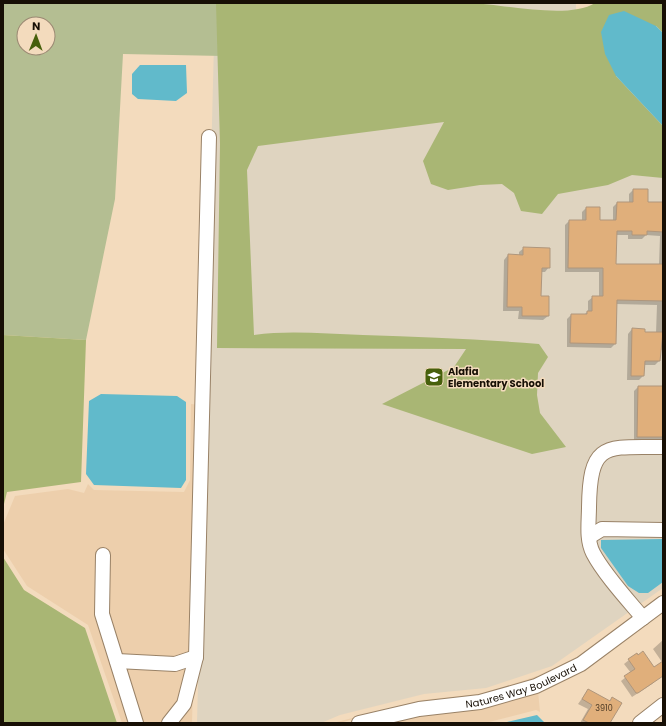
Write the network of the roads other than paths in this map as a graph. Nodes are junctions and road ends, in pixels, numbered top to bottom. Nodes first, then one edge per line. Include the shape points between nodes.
1 (209, 137) dead end
2 (663, 447) edge
3 (663, 530) edge
4 (589, 537) junction
5 (103, 556) dead end
6 (663, 603) edge
7 (643, 618) junction
8 (196, 657) junction
9 (117, 661) junction
10 (663, 706) edge
11 (136, 723) edge
12 (169, 723) edge
13 (360, 723) edge
14 (640, 723) edge

1 - 8 street
2 - 4 street via 612,448 598,457 591,476
3 - 4 street via 602,529
4 - 7 street via 597,559
5 - 9 street via 102,614
6 - 7 street, Natures Way Boulevard
7 - 13 street, Natures Way Boulevard via 581,664 536,686 480,702 413,710
8 - 9 street via 175,664
8 - 12 street via 184,704
9 - 11 street
10 - 14 street

